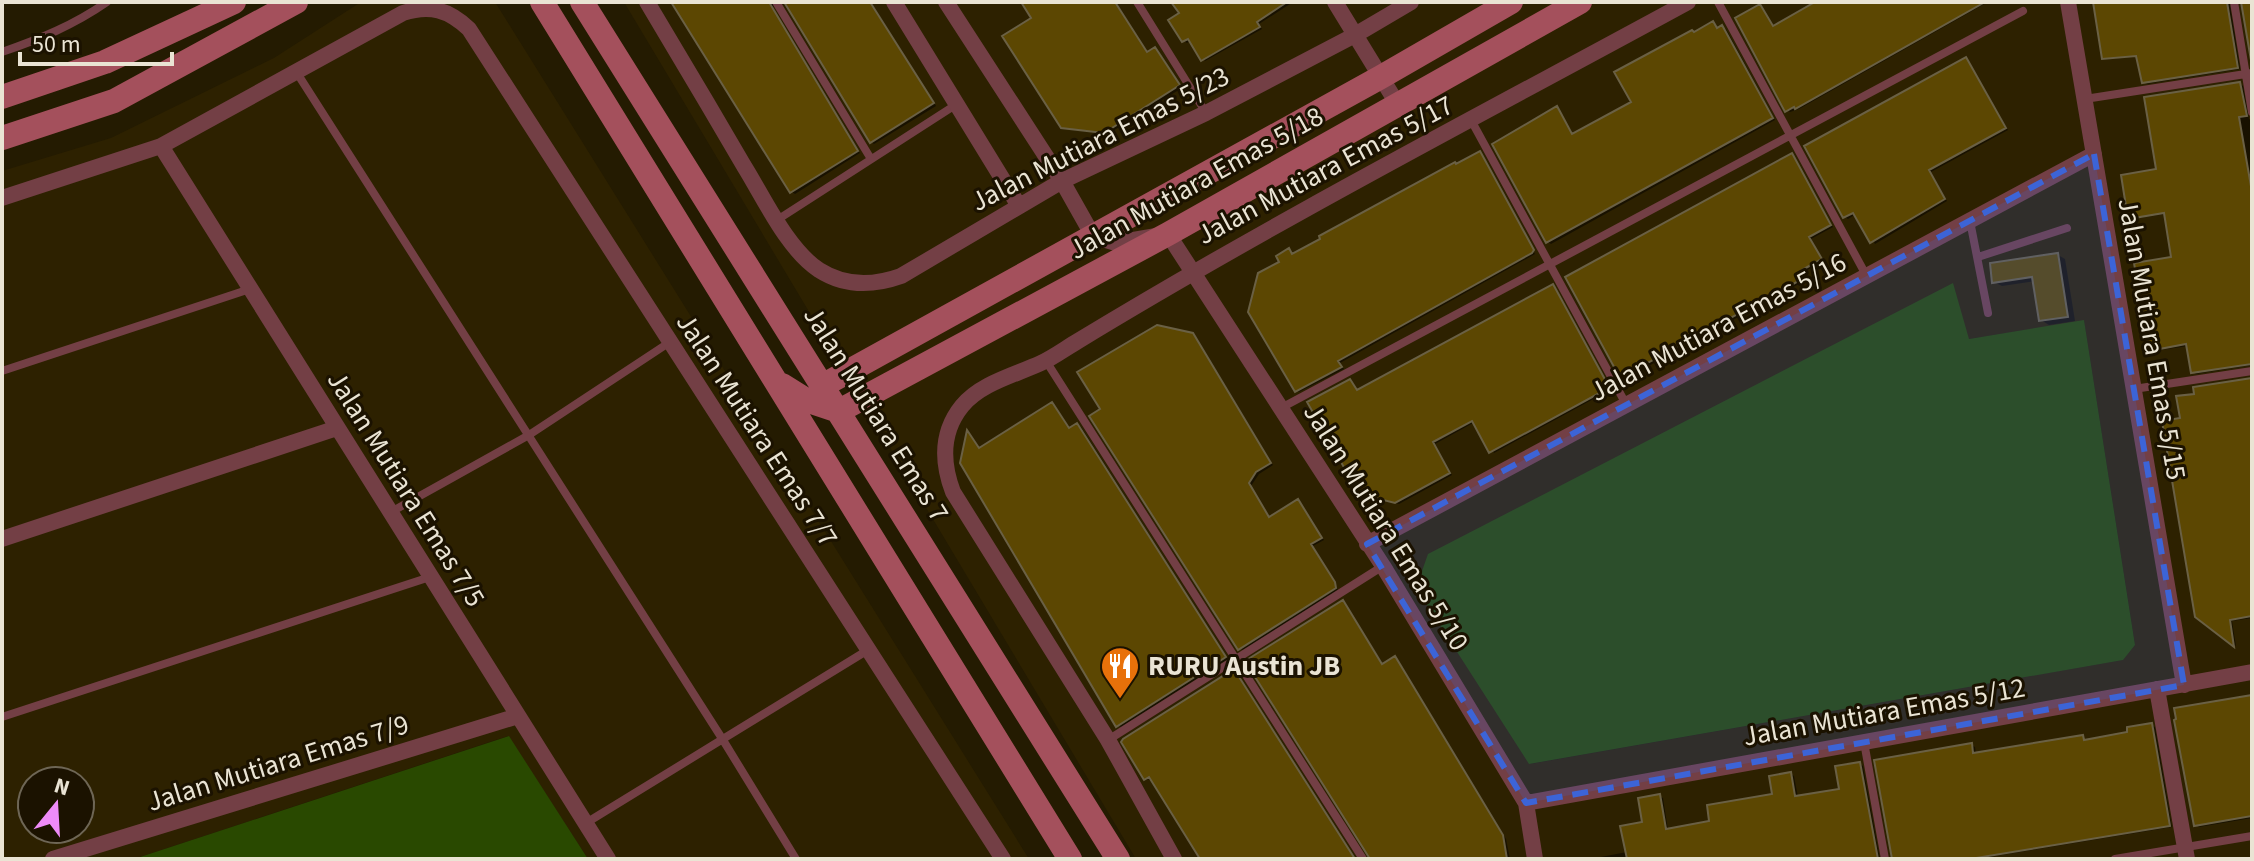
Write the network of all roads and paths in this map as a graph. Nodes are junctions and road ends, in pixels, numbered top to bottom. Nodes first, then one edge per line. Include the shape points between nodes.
1 (107, 2) edge
2 (234, 2) edge
3 (296, 2) edge
4 (542, 2) edge
5 (582, 2) edge
6 (647, 2) edge
7 (776, 2) edge
8 (894, 2) edge
9 (946, 2) edge
10 (1137, 2) edge
11 (1335, 2) edge
12 (1411, 2) edge
13 (1511, 2) edge
14 (1580, 2) edge
15 (1688, 2) edge
16 (1718, 2) edge
17 (2068, 2) edge
18 (2234, 2) edge
19 (2023, 11) dead end
20 (1355, 35) junction
21 (2, 52) edge
22 (297, 73) junction
23 (2249, 74) edge
24 (1381, 77) junction
25 (2, 97) edge
26 (2085, 99) junction
27 (957, 104) junction
28 (1398, 105) junction
29 (2252, 112) edge
30 (1206, 113) junction
31 (1471, 120) junction
32 (1790, 135) junction
33 (2, 138) edge
34 (161, 146) junction
35 (2094, 154) junction
36 (871, 159) junction
37 (1062, 181) junction
38 (2, 198) edge
39 (1019, 206) junction
40 (777, 220) junction
41 (1970, 220) junction
42 (2067, 228) dead end
43 (1168, 234) junction
44 (1093, 236) junction
45 (1978, 257) junction
46 (1549, 264) junction
47 (1192, 272) junction
48 (1866, 276) junction
49 (250, 289) junction
50 (1988, 313) dead end
51 (670, 342) junction
52 (1045, 361) junction
53 (2, 371) edge
54 (2252, 371) edge
55 (777, 381) junction
56 (2134, 389) junction
57 (827, 401) junction
58 (1627, 406) junction
59 (1280, 408) junction
60 (337, 428) junction
61 (529, 435) junction
62 (817, 447) junction
63 (391, 512) junction
64 (2, 539) edge
65 (1367, 544) junction
66 (1383, 566) junction
67 (430, 577) junction
68 (868, 650) junction
69 (1234, 660) junction
70 (2252, 672) edge
71 (2184, 685) junction
72 (2157, 689) junction
73 (518, 716) junction
74 (2, 717) edge
75 (723, 740) junction
76 (1108, 740) junction
77 (1864, 742) junction
78 (1526, 803) junction
79 (585, 823) junction
80 (2252, 836) edge
81 (2186, 853) edge
82 (53, 859) edge
83 (608, 859) edge
84 (796, 859) edge
85 (1003, 859) edge
86 (1070, 859) edge
87 (1118, 859) edge
88 (1174, 859) edge
89 (1363, 859) edge
90 (1535, 859) edge
91 (1885, 859) edge
92 (2115, 859) edge

1 - 21 lane via 44,38
2 - 25 street via 105,62
3 - 33 street via 114,101
4 - 55 street
5 - 57 street, Jalan Mutiara Emas 7
6 - 40 street
7 - 36 lane
8 - 27 street
9 - 37 street
10 - 30 lane
11 - 20 street
12 - 20 street, Jalan Mutiara Emas 5/23
13 - 24 street, Jalan Mutiara Emas 5/18
14 - 28 street, Jalan Mutiara Emas 5/18
15 - 31 street, Jalan Mutiara Emas 5/17
16 - 32 lane
17 - 26 street, Jalan Mutiara Emas 5/15
18 - 23 lane
19 - 32 lane
20 - 24 street
20 - 30 street, Jalan Mutiara Emas 5/23
22 - 34 street
22 - 51 street, Jalan Mutiara Emas 7/7 via 403,13 446,11 469,29
22 - 61 lane
23 - 26 lane
23 - 29 lane
24 - 28 street
24 - 44 street, Jalan Mutiara Emas 5/18
26 - 35 street, Jalan Mutiara Emas 5/15
27 - 36 lane
27 - 39 street
28 - 43 street, Jalan Mutiara Emas 5/18
30 - 37 street, Jalan Mutiara Emas 5/23
31 - 46 lane
31 - 47 street, Jalan Mutiara Emas 5/17
32 - 46 lane
32 - 48 lane
34 - 38 street
34 - 49 street, Jalan Mutiara Emas 7/5
35 - 41 street, Jalan Mutiara Emas 5/16
35 - 56 street, Jalan Mutiara Emas 5/15
36 - 40 lane
37 - 39 street, Jalan Mutiara Emas 5/23
37 - 44 street
39 - 40 street, Jalan Mutiara Emas 5/23 via 901,276 860,284 833,277 808,261
41 - 45 lane
41 - 48 street, Jalan Mutiara Emas 5/16
42 - 45 lane
43 - 44 street via 1116,243
43 - 47 street, Jalan Mutiara Emas 5/10
43 - 57 street, Jalan Mutiara Emas 5/18
44 - 57 street, Jalan Mutiara Emas 5/18
45 - 50 lane
46 - 58 lane
46 - 59 lane
47 - 52 street, Jalan Mutiara Emas 5/17
47 - 59 street, Jalan Mutiara Emas 5/10
48 - 58 street, Jalan Mutiara Emas 5/16
49 - 53 lane
49 - 60 street, Jalan Mutiara Emas 7/5
51 - 61 lane
51 - 68 street, Jalan Mutiara Emas 7/7
52 - 69 lane
52 - 76 street, Jalan Mutiara Emas 5/17 via 974,395 955,417 945,449 947,475
54 - 56 lane
55 - 57 street via 797,395
55 - 62 street
56 - 71 street, Jalan Mutiara Emas 5/15
57 - 62 street
57 - 87 street, Jalan Mutiara Emas 7
58 - 65 street, Jalan Mutiara Emas 5/16
59 - 65 street, Jalan Mutiara Emas 5/10
60 - 63 street, Jalan Mutiara Emas 7/5
60 - 64 street
61 - 63 lane
61 - 75 lane
62 - 86 street
63 - 67 street, Jalan Mutiara Emas 7/5
65 - 66 street, Jalan Mutiara Emas 5/10
66 - 69 lane
66 - 78 street, Jalan Mutiara Emas 5/10
67 - 73 street, Jalan Mutiara Emas 7/5
67 - 74 lane
68 - 75 lane
68 - 85 street, Jalan Mutiara Emas 7/7
69 - 76 lane
69 - 89 lane
70 - 71 street, Jalan Mutiara Emas 5/12
71 - 72 street, Jalan Mutiara Emas 5/12
72 - 77 street, Jalan Mutiara Emas 5/12
72 - 81 street
73 - 79 street, Jalan Mutiara Emas 7/5
73 - 82 street, Jalan Mutiara Emas 7/9
75 - 79 lane
75 - 84 lane
76 - 88 street, Jalan Mutiara Emas 5/17
77 - 78 street, Jalan Mutiara Emas 5/12
77 - 91 lane
78 - 90 street, Jalan Mutiara Emas 5/10
79 - 83 street, Jalan Mutiara Emas 7/5
80 - 81 lane
81 - 92 lane

